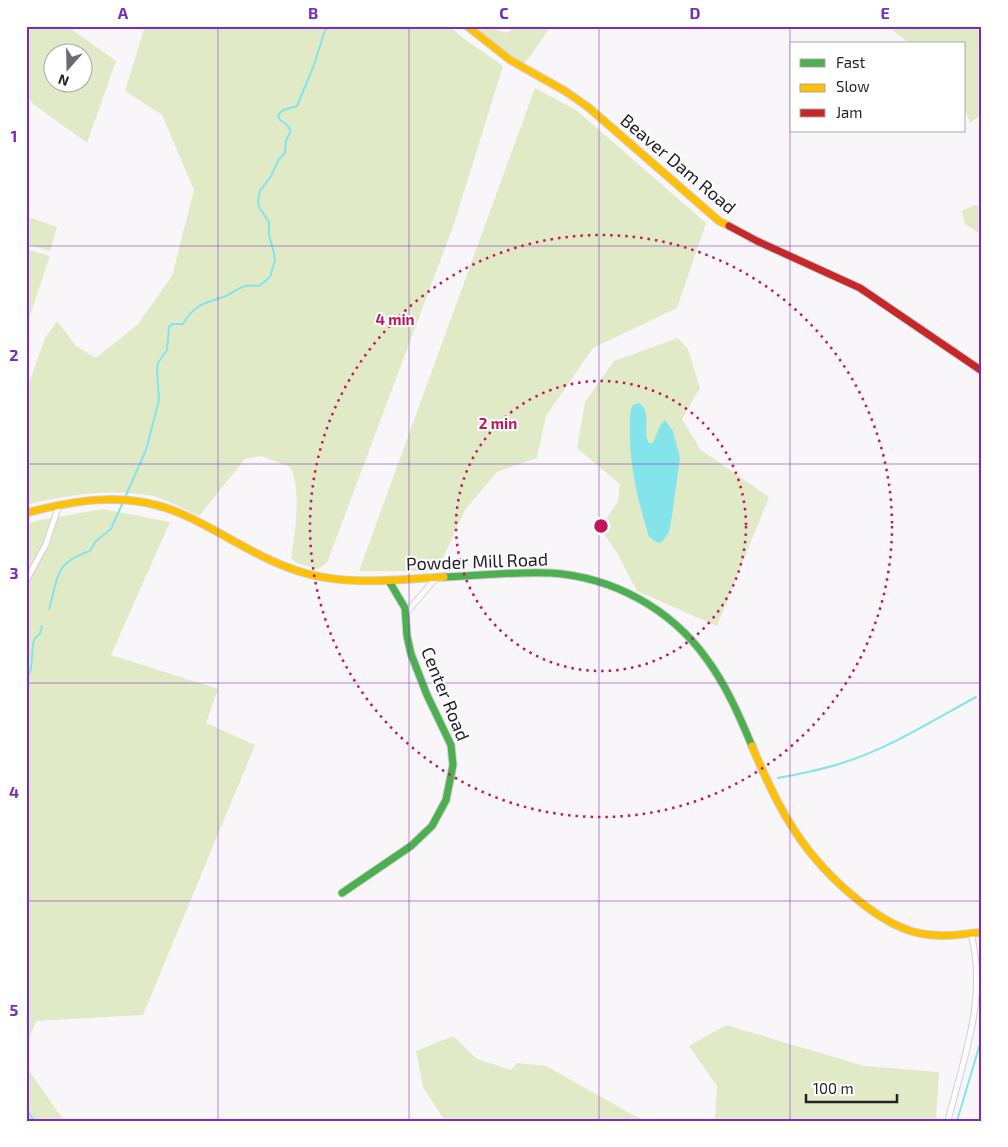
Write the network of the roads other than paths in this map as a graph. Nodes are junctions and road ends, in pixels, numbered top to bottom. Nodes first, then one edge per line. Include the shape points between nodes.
1 (467, 26) edge
2 (982, 371) edge
3 (59, 504) junction
4 (26, 512) edge
5 (436, 578) junction
6 (26, 581) edge
7 (389, 581) junction
8 (406, 613) junction
9 (342, 893) dead end
10 (982, 932) edge
11 (971, 934) junction
12 (948, 1121) edge

1 - 2 main road, Beaver Dam Road via 510,60 577,99 719,221 860,288
3 - 4 main road, Powder Mill Road
3 - 6 street via 46,544
3 - 7 main road, Powder Mill Road via 92,498 130,498 176,512 290,569 334,578
5 - 7 main road, Powder Mill Road
5 - 8 street
5 - 11 main road, Powder Mill Road via 522,572 572,575 620,589 657,610 693,642 715,668 782,813 826,871 868,910 897,926 934,936
7 - 8 main road, Center Road
8 - 9 main road, Center Road via 411,654 453,755 450,784 443,808 423,836
10 - 11 main road, Powder Mill Road
11 - 12 street via 977,964 976,1001

